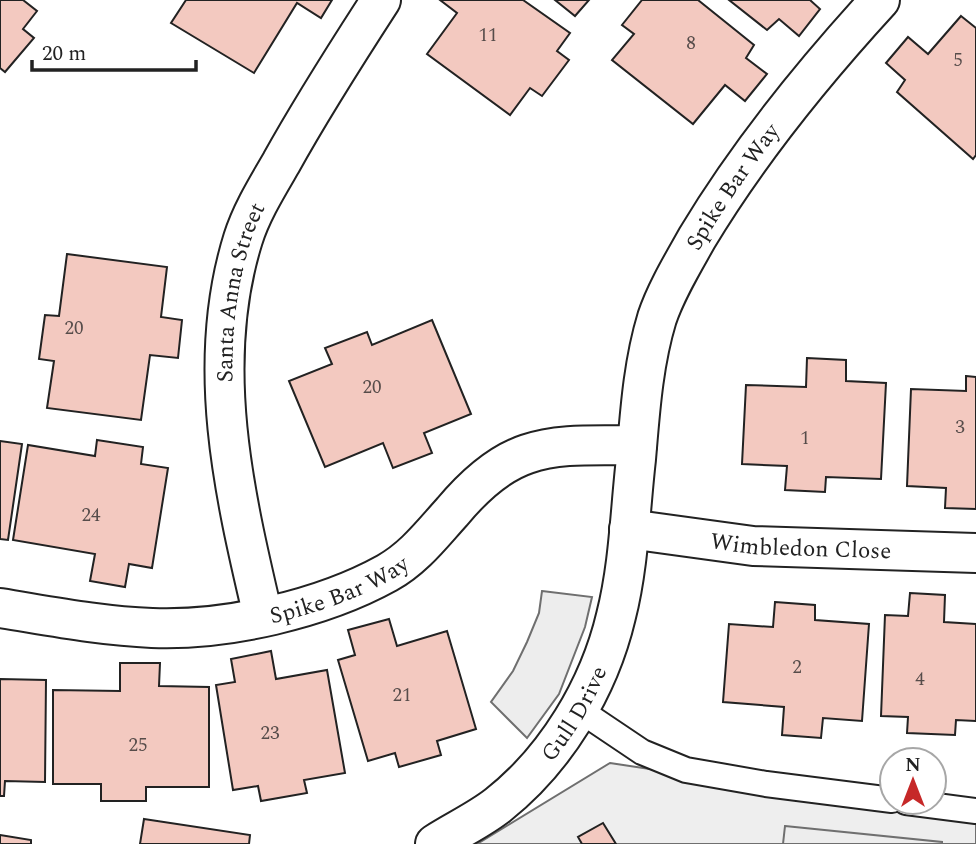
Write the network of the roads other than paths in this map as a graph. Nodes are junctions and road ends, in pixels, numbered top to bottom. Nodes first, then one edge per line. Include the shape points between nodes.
1 (381, 0) edge
2 (880, 0) edge
3 (637, 445) junction
4 (629, 529) junction
5 (976, 553) edge
6 (0, 608) edge
7 (263, 616) junction
8 (578, 709) junction
9 (878, 798) edge
10 (948, 807) edge
11 (976, 811) edge
12 (435, 844) edge

1 - 7 street, Santa Anna Street via 263,195 243,238 231,285 224,384 228,442
2 - 3 street, Spike Bar Way via 838,45 754,154 687,255 657,317 644,377
3 - 4 street, Spike Bar Way
3 - 7 street, Spike Bar Way via 561,447 526,454 487,476 423,546 388,572 328,600
4 - 5 street, Wimbledon Close via 753,546
4 - 8 street, Gull Drive via 616,616
6 - 7 street, Spike Bar Way via 153,628 215,626
8 - 9 lane via 642,752 686,770
8 - 12 street, Gull Drive via 556,746 527,779 496,806
10 - 11 lane

